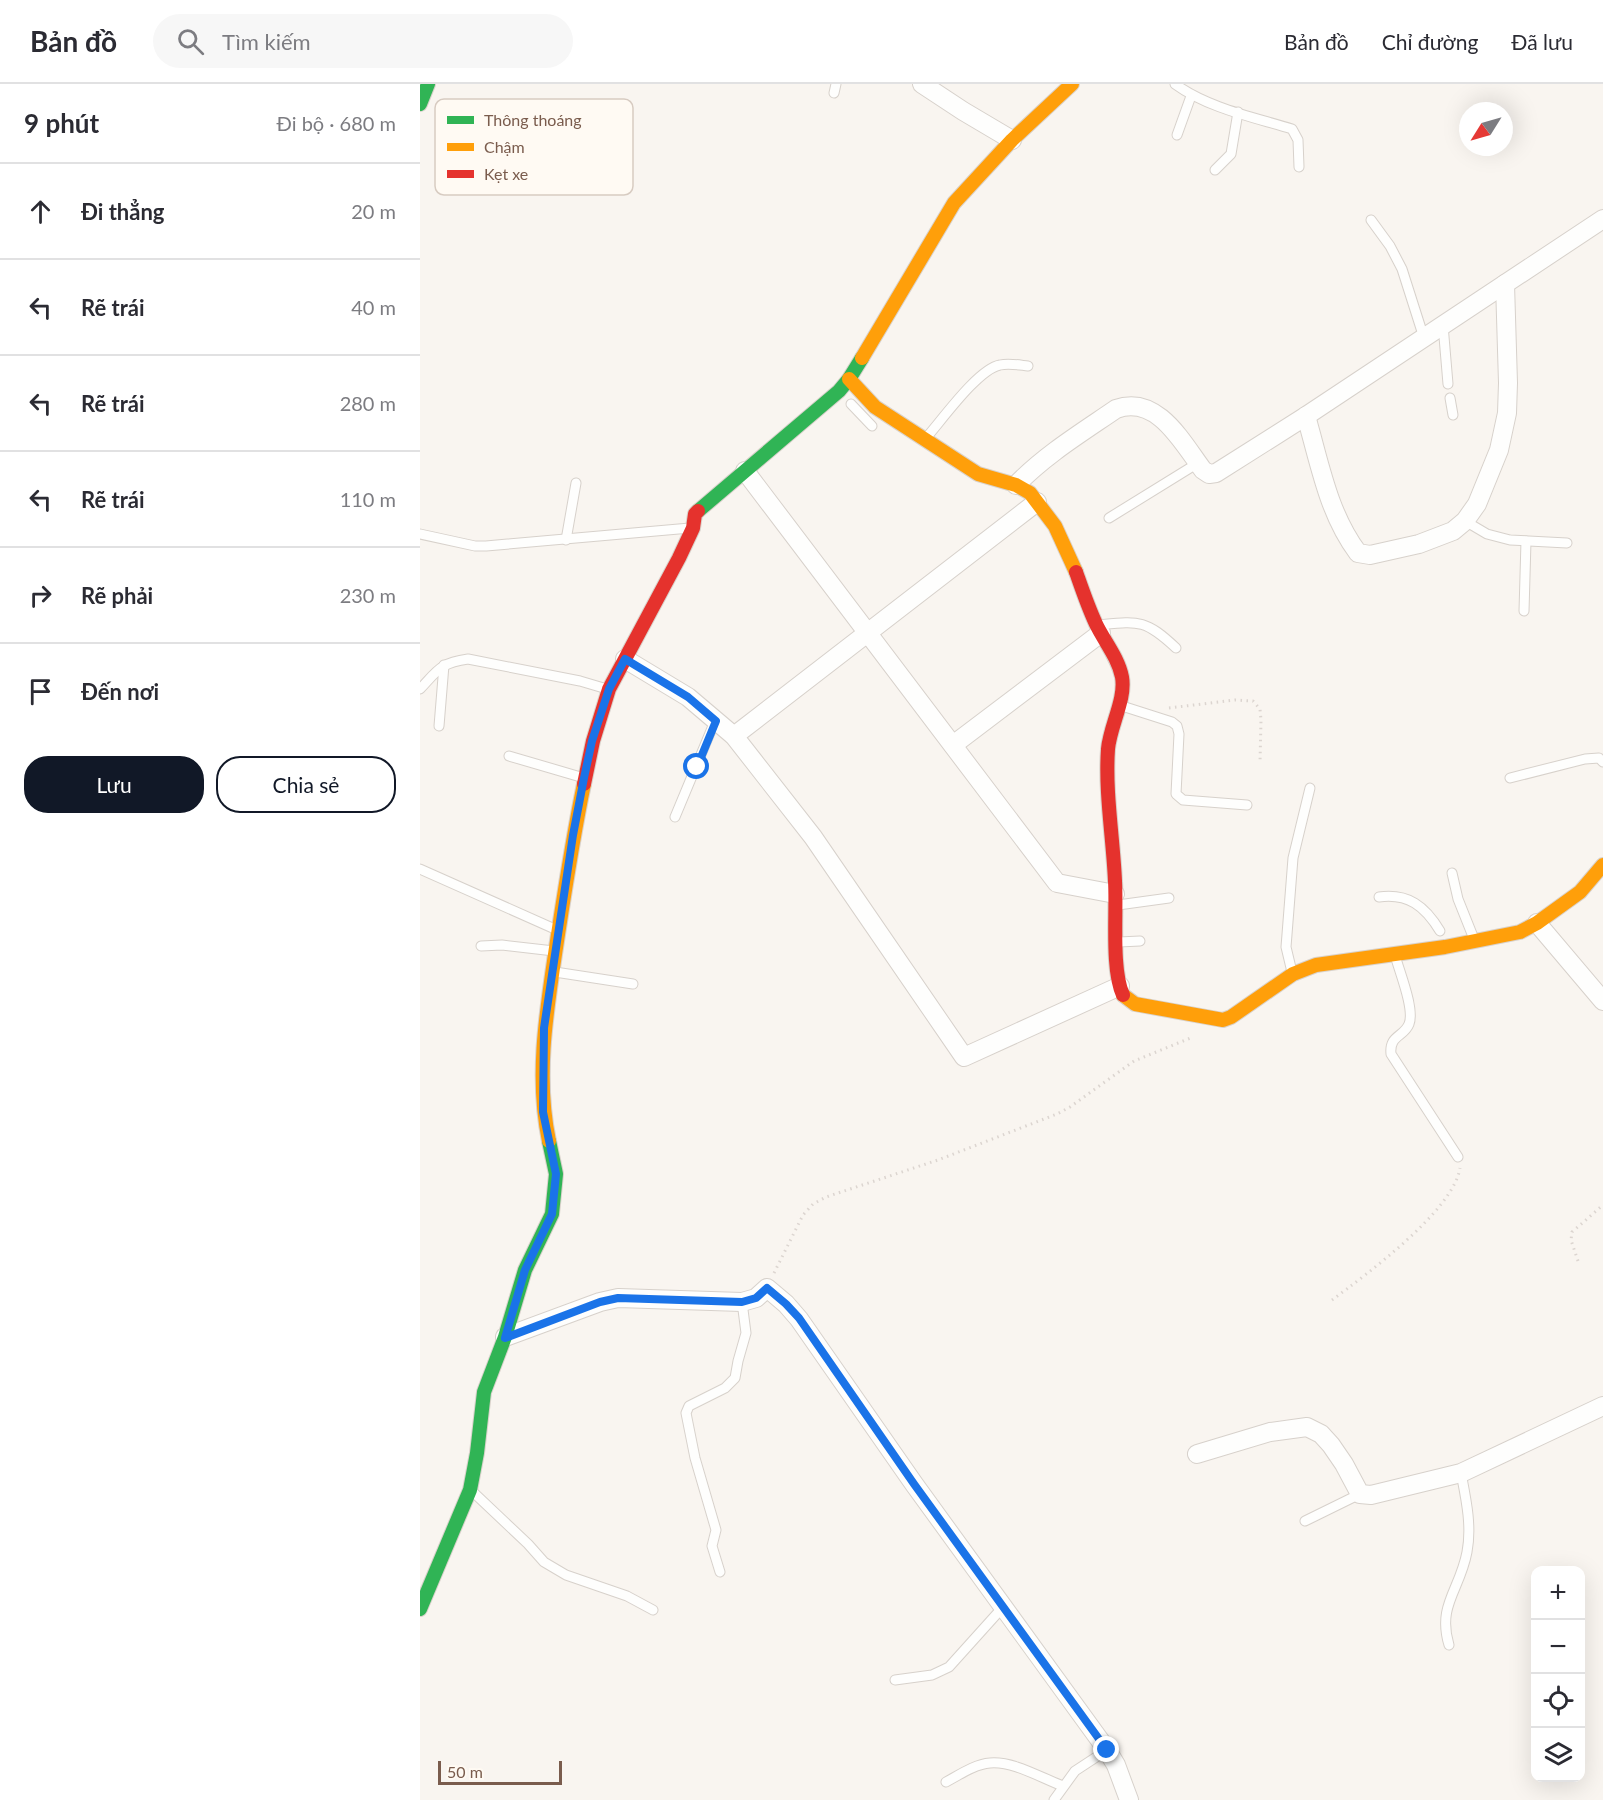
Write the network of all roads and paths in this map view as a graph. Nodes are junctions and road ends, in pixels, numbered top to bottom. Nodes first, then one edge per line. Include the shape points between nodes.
1 (428, 84) edge
2 (922, 84) edge
3 (1072, 84) edge
4 (1175, 84) edge
5 (1191, 96) junction
6 (420, 104) edge
7 (1239, 112) junction
8 (1178, 135) dead end
9 (1012, 140) junction
10 (1299, 167) dead end
11 (1215, 170) dead end
12 (1603, 219) edge
13 (1371, 220) dead end
14 (1505, 284) junction
15 (1443, 325) junction
16 (1424, 338) junction
17 (1028, 366) dead end
18 (849, 379) junction
19 (1448, 384) dead end
20 (1450, 398) dead end
21 (851, 404) dead end
22 (1453, 415) dead end
23 (1306, 416) junction
24 (872, 426) dead end
25 (925, 440) junction
26 (1198, 464) junction
27 (745, 471) junction
28 (576, 483) dead end
29 (1016, 485) junction
30 (1037, 502) junction
31 (1110, 518) dead end
32 (1465, 521) junction
33 (693, 528) junction
34 (420, 534) edge
35 (566, 540) junction
36 (1526, 541) junction
37 (1567, 543) dead end
38 (1524, 611) dead end
39 (1098, 629) junction
40 (868, 633) junction
41 (1176, 648) dead end
42 (625, 659) junction
43 (444, 665) junction
44 (420, 689) edge
45 (609, 689) junction
46 (1119, 705) junction
47 (1140, 712) junction
48 (716, 721) junction
49 (439, 726) dead end
50 (734, 736) junction
51 (952, 745) junction
52 (509, 756) dead end
53 (1603, 762) edge
54 (1260, 763) dead end
55 (584, 778) junction
56 (1510, 778) dead end
57 (1310, 788) dead end
58 (1247, 805) dead end
59 (675, 817) dead end
60 (1603, 865) edge
61 (420, 869) edge
62 (1452, 873) dead end
63 (1379, 897) dead end
64 (1169, 898) dead end
65 (1116, 900) junction
66 (1537, 922) junction
67 (559, 931) junction
68 (1440, 931) dead end
69 (1140, 941) dead end
70 (1475, 941) junction
71 (1116, 942) junction
72 (481, 946) dead end
73 (556, 951) junction
74 (1394, 953) junction
75 (553, 972) junction
76 (1293, 974) junction
77 (633, 984) dead end
78 (1120, 986) junction
79 (1603, 1001) edge
80 (1223, 1020) junction
81 (1458, 1157) joint
82 (1603, 1206) edge
83 (1578, 1261) dead end
84 (767, 1288) junction
85 (1332, 1300) dead end
86 (742, 1302) junction
87 (505, 1338) junction
88 (1603, 1406) edge
89 (1197, 1454) dead end
90 (1461, 1473) junction
91 (470, 1490) junction
92 (1360, 1494) junction
93 (1305, 1521) dead end
94 (720, 1572) dead end
95 (1003, 1607) junction
96 (420, 1609) edge
97 (653, 1610) dead end
98 (1449, 1646) dead end
99 (895, 1680) dead end
100 (1107, 1750) junction
101 (946, 1782) dead end
102 (1063, 1786) junction
103 (1054, 1800) edge
104 (1129, 1800) edge

1 - 6 street
2 - 9 street
3 - 9 street
4 - 5 lane
5 - 7 lane
5 - 8 lane
7 - 10 lane via 1292,129 1298,140
7 - 11 lane via 1231,154
9 - 18 street via 954,203
12 - 14 street
13 - 16 lane via 1402,269
14 - 15 street
14 - 32 street via 1507,413 1499,450 1477,504
15 - 16 street
15 - 19 lane
16 - 23 street
17 - 25 lane via 999,365 987,370
18 - 25 street via 875,407
18 - 27 street via 841,394
20 - 22 lane
21 - 24 lane
23 - 26 street via 1216,473 1209,474
23 - 32 street via 1334,514 1358,553 1370,555 1419,544 1453,531
25 - 29 street via 978,474
26 - 29 street via 1153,410 1128,405 1054,451
26 - 31 lane
27 - 33 street via 695,514
27 - 40 street
28 - 35 lane
29 - 30 street
30 - 39 street via 1067,549
30 - 40 street
32 - 36 lane via 1487,534
33 - 35 lane
33 - 42 street
34 - 35 lane via 475,546
36 - 37 lane
36 - 38 lane
39 - 41 lane via 1125,622 1143,624 1158,631
39 - 46 street via 1122,678
39 - 51 street
40 - 50 street
40 - 51 street
42 - 45 street
42 - 48 street via 688,697
43 - 44 lane
43 - 45 lane via 468,659
43 - 49 lane
45 - 55 street
46 - 47 lane
46 - 65 street via 1111,727 1107,795
47 - 54 path via 1253,701 1260,709
47 - 58 lane via 1177,726 1179,797
48 - 50 street
48 - 59 lane
50 - 78 street via 813,837 964,1057
51 - 65 street via 1057,883
52 - 55 lane
53 - 56 lane via 1599,758 1585,759
55 - 67 street
57 - 76 lane via 1293,858 1286,947
60 - 66 street via 1580,892
61 - 67 lane
62 - 70 lane
63 - 68 lane via 1403,897 1429,916
64 - 65 lane
65 - 71 street
66 - 70 street via 1520,932
66 - 79 street
67 - 73 street
69 - 71 lane
70 - 74 street
71 - 78 street
72 - 73 lane
73 - 75 street
74 - 76 street via 1316,965
74 - 81 lane via 1410,1021 1393,1040 1391,1054
75 - 77 lane
75 - 87 street via 544,1028 543,1112 556,1174 552,1214 525,1270
76 - 80 street
78 - 80 street via 1122,994 1135,1004
80 - 84 path via 1134,1061 1057,1114 813,1204 803,1215
81 - 85 path via 1458,1176 1431,1215 1381,1264
82 - 83 path via 1572,1232
84 - 86 street via 756,1298
84 - 95 street via 799,1318
86 - 87 street via 618,1298
86 - 94 lane via 746,1333 735,1378 725,1388 689,1406 686,1413 716,1530 712,1546
87 - 91 street via 484,1392
88 - 90 street
89 - 92 street via 1270,1432 1307,1426 1322,1434 1331,1445
90 - 92 street via 1371,1495
90 - 98 lane via 1469,1535 1463,1569 1446,1612
91 - 96 street
91 - 97 lane via 544,1562 566,1575 627,1596
92 - 93 lane
95 - 99 lane via 949,1667 932,1675
95 - 100 street
100 - 102 lane via 1075,1771
100 - 104 street
101 - 102 lane via 989,1763 1009,1765
102 - 103 lane

